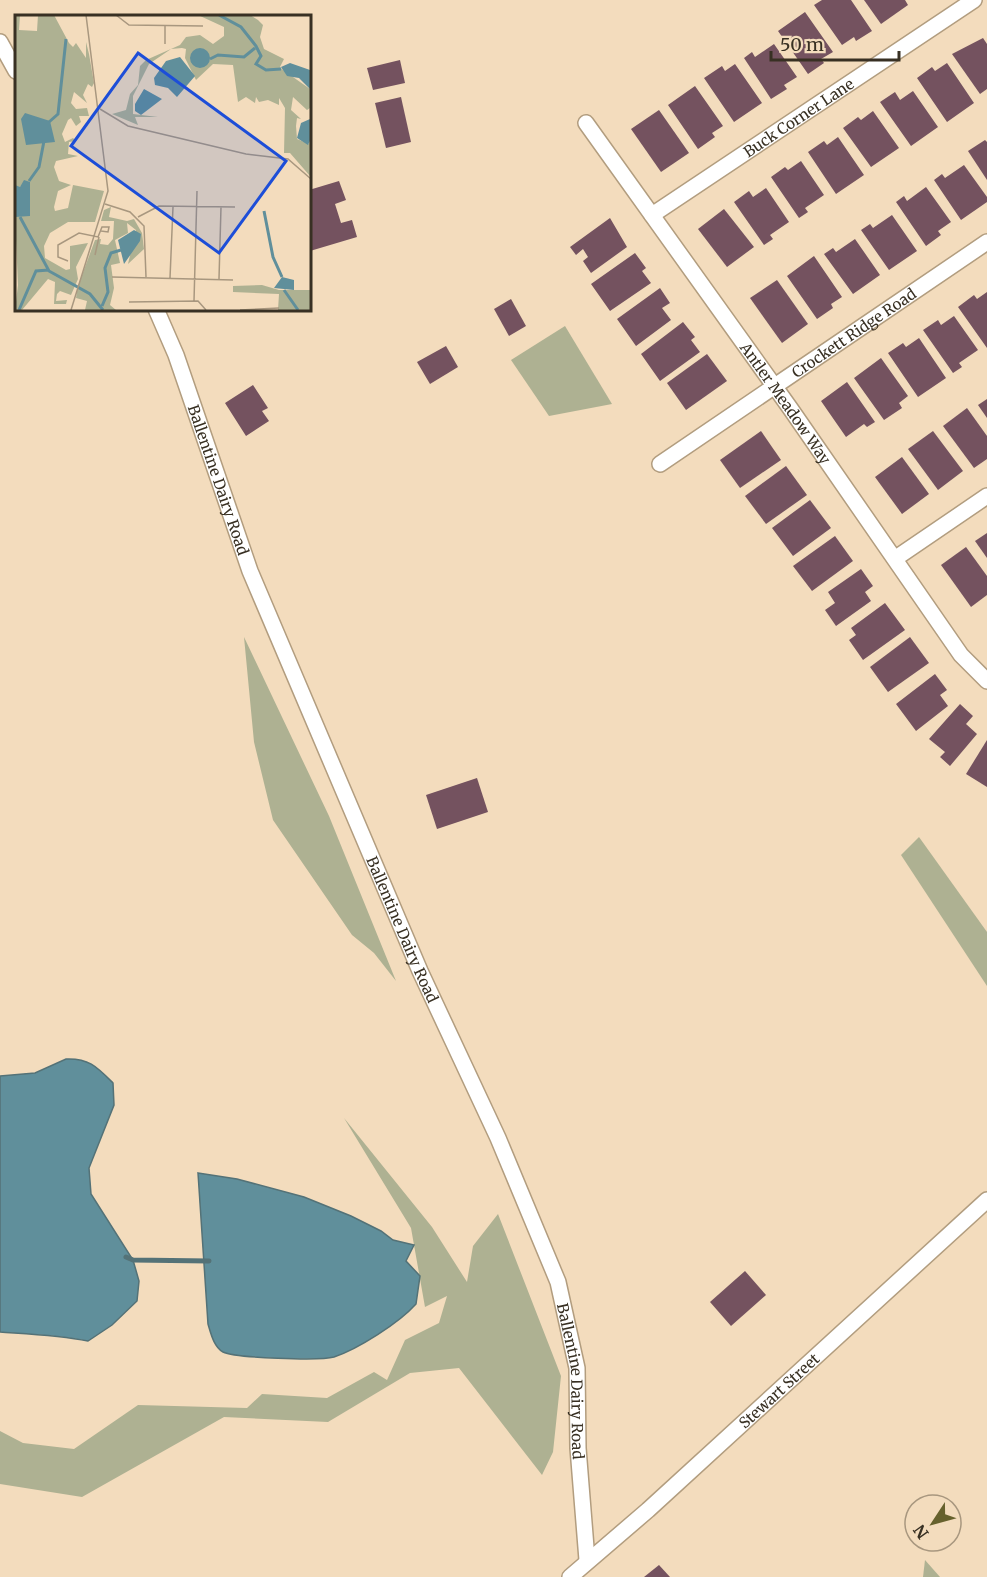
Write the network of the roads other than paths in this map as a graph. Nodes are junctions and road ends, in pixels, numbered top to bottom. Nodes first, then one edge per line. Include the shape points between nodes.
1 (974, 0) edge
2 (0, 42) edge
3 (15, 69) edge
4 (586, 123) dead end
5 (652, 215) junction
6 (987, 242) edge
7 (156, 310) edge
8 (775, 386) junction
9 (660, 464) dead end
10 (987, 496) edge
11 (896, 558) junction
12 (987, 681) edge
13 (987, 1200) edge
14 (587, 1560) junction
15 (570, 1577) edge

1 - 5 street, Buck Corner Lane
2 - 3 street
4 - 5 street, Antler Meadow Way
5 - 8 street, Antler Meadow Way
6 - 8 street, Crockett Ridge Road
7 - 14 street, Ballentine Dairy Road via 176,355 249,571 558,1282 577,1368 578,1448
8 - 9 street, Crockett Ridge Road
8 - 11 street, Antler Meadow Way
10 - 11 street
11 - 12 street, Antler Meadow Way via 961,655
13 - 14 street, Stewart Street via 648,1510
14 - 15 street, Stewart Street

